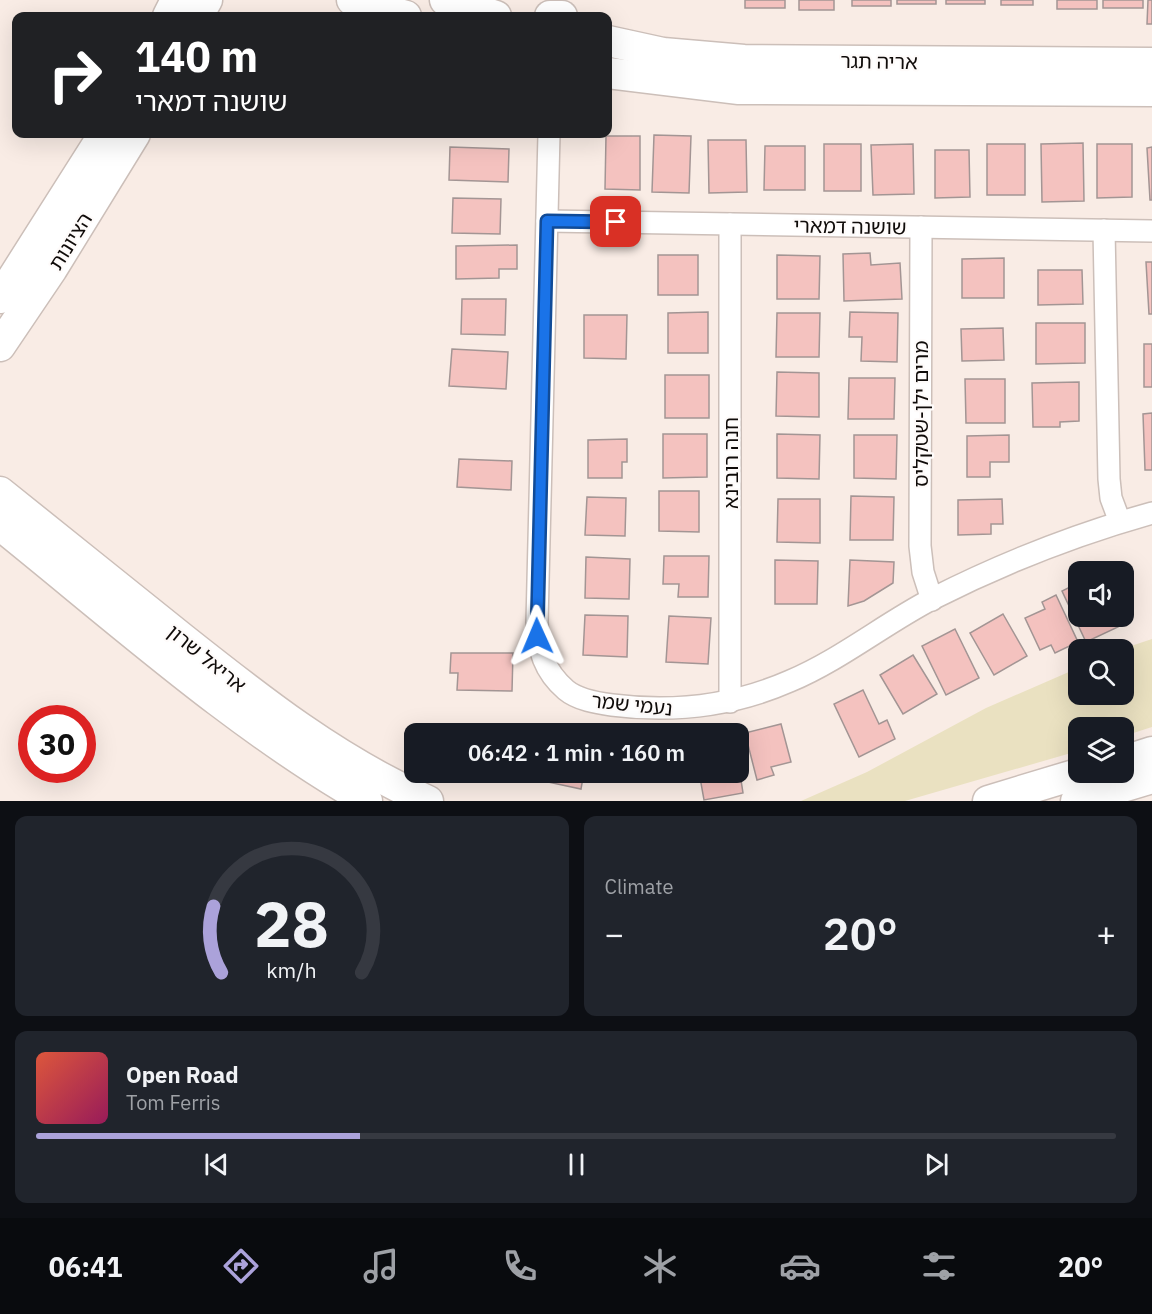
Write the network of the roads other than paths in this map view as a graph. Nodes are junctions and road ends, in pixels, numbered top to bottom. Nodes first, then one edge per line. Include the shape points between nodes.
1 (352, 0) edge
2 (445, 0) edge
3 (392, 12) edge
4 (483, 12) edge
5 (612, 42) edge
6 (1152, 63) edge
7 (612, 73) edge
8 (1152, 91) edge
9 (101, 138) edge
10 (133, 138) edge
11 (549, 138) edge
12 (547, 221) junction
13 (730, 224) junction
14 (921, 227) junction
15 (1104, 230) junction
16 (1152, 231) edge
17 (0, 298) edge
18 (0, 346) edge
19 (0, 492) edge
20 (1152, 513) edge
21 (1120, 522) junction
22 (0, 525) edge
23 (932, 600) junction
24 (730, 702) junction
25 (1152, 752) edge
26 (1134, 758) edge
27 (1068, 777) edge
28 (1152, 778) edge
29 (367, 801) edge
30 (428, 801) edge
31 (988, 801) edge
32 (1076, 801) edge

1 - 3 street
2 - 4 street
5 - 6 street, אריה תגר via 663,53 744,60
7 - 8 street, אריה תגר via 739,89
9 - 17 street, הציונות
10 - 18 street, הציונות
11 - 12 street, נעמי שמר
12 - 13 street, שושנה דמארי
12 - 24 street, נעמי שמר via 538,651 551,676 567,692 593,703 680,709
13 - 14 street, שושנה דמארי
13 - 24 street, חנה רובינא
14 - 15 street, שושנה דמארי
14 - 23 street, מרים ילן-שטקליס via 920,546
15 - 16 street, שושנה דמארי
15 - 21 street via 1109,479
19 - 30 street, אריאל שרון via 307,735 387,783
20 - 21 street, נעמי שמר
21 - 23 street, נעמי שמר
22 - 29 street, אריאל שרון via 241,718 293,756
23 - 24 street, נעמי שמר via 793,681
25 - 26 street
27 - 31 street
28 - 32 street

